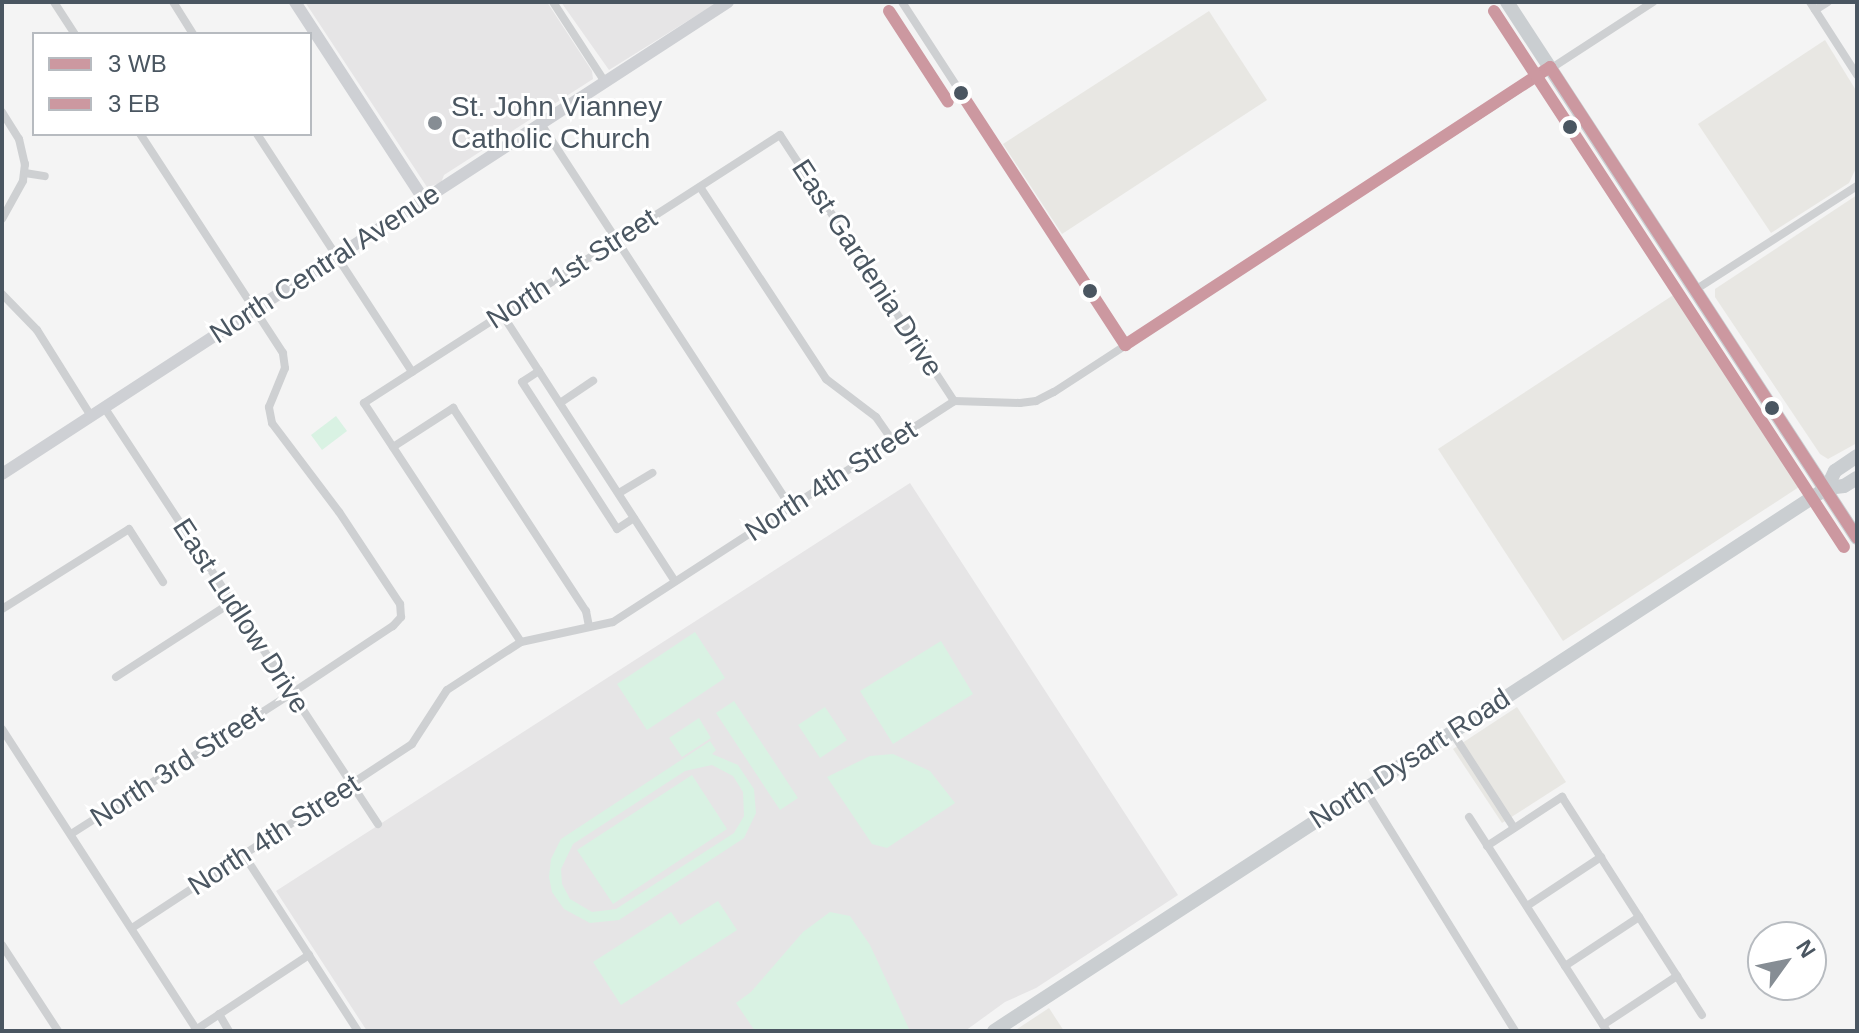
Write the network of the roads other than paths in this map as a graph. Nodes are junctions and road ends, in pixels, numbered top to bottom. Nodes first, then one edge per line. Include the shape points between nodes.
1 (54, 2) edge
2 (173, 2) edge
3 (295, 2) edge
4 (553, 2) edge
5 (728, 2) edge
6 (902, 2) edge
7 (1507, 2) edge
8 (1653, 2) edge
9 (1828, 2) edge
10 (1812, 6) edge
11 (74, 32) edge
12 (192, 32) edge
13 (1550, 67) junction
14 (1857, 75) edge
15 (605, 82) junction
16 (2, 112) edge
17 (541, 124) junction
18 (780, 135) joint
19 (141, 136) edge
20 (258, 136) edge
21 (25, 173) junction
22 (45, 176) dead end
23 (1857, 186) edge
24 (700, 187) junction
25 (424, 200) junction
26 (2, 219) edge
27 (616, 241) junction
28 (336, 257) junction
29 (1695, 290) junction
30 (2, 294) edge
31 (255, 310) junction
32 (502, 314) junction
33 (1125, 345) junction
34 (539, 371) junction
35 (412, 372) junction
36 (593, 381) dead end
37 (954, 401) junction
38 (560, 403) junction
39 (104, 407) junction
40 (91, 416) junction
41 (892, 440) junction
42 (393, 447) junction
43 (1857, 456) edge
44 (652, 473) dead end
45 (2, 474) edge
46 (1857, 478) edge
47 (1827, 488) junction
48 (619, 493) junction
49 (791, 507) junction
50 (634, 518) junction
51 (1857, 538) edge
52 (675, 581) junction
53 (163, 582) dead end
54 (232, 602) junction
55 (2, 609) edge
56 (589, 626) junction
57 (521, 642) junction
58 (116, 677) dead end
59 (292, 693) junction
60 (2, 729) edge
61 (1452, 732) junction
62 (352, 785) junction
63 (1365, 789) junction
64 (1469, 817) dead end
65 (378, 824) dead end
66 (1514, 828) junction
67 (71, 834) junction
68 (1487, 846) junction
69 (244, 855) junction
70 (1601, 857) junction
71 (1527, 906) junction
72 (1639, 917) junction
73 (132, 928) junction
74 (2, 945) edge
75 (309, 955) junction
76 (1565, 966) junction
77 (1677, 976) junction
78 (219, 1014) junction
79 (1702, 1015) dead end
80 (1605, 1028) edge
81 (195, 1030) edge
82 (58, 1031) edge
83 (229, 1031) edge
84 (358, 1031) edge
85 (994, 1031) edge
86 (1515, 1031) edge

1 - 11 street
2 - 12 street
3 - 25 street
4 - 15 street
5 - 15 street, North Central Avenue
6 - 33 street
7 - 13 main road
8 - 13 street
9 - 10 street
10 - 14 street
13 - 29 main road
13 - 33 street
15 - 17 street, North Central Avenue
16 - 21 street via 19,139
17 - 25 street, North Central Avenue
17 - 27 street
18 - 24 street, North 1st Street
18 - 37 street, East Gardenia Drive
19 - 31 street
20 - 28 street
21 - 22 street
21 - 26 street
23 - 29 street
24 - 27 street, North 1st Street
24 - 41 street via 826,379 876,417
25 - 28 street, North Central Avenue
27 - 32 street, North 1st Street
27 - 49 street
28 - 31 street, North Central Avenue
28 - 35 street
29 - 47 main road
30 - 40 street via 37,330
31 - 39 street, North Central Avenue
31 - 59 street, North 3rd Street via 285,361 269,407 272,423 400,604 401,617 393,626
32 - 34 street
32 - 35 street, North 1st Street
33 - 37 street via 1036,401
34 - 38 street
34 - 50 street via 522,382 617,529
35 - 42 street, North 1st Street via 364,403
36 - 38 street
37 - 41 street, North 4th Street
38 - 48 street
39 - 40 street, North Central Avenue
39 - 54 street, East Ludlow Drive
40 - 45 street, North Central Avenue
41 - 49 street, North 4th Street
42 - 56 street via 453,408 586,611
42 - 57 street
43 - 47 main road, North Dysart Road via 1835,471
44 - 48 street
46 - 47 main road, North Dysart Road
47 - 51 main road
47 - 61 main road, North Dysart Road
48 - 50 street
49 - 52 street, North 4th Street
50 - 52 street
52 - 56 street, North 4th Street via 613,622
53 - 55 street via 129,529
54 - 58 street
54 - 59 street, East Ludlow Drive
56 - 57 street, North 4th Street
57 - 62 street, North 4th Street via 447,690 412,744
59 - 62 street, East Ludlow Drive
59 - 67 street, North 3rd Street
60 - 67 street
61 - 63 main road, North Dysart Road
61 - 66 street
62 - 65 street, East Ludlow Drive
62 - 69 street, North 4th Street
63 - 85 main road, North Dysart Road
63 - 86 street
64 - 68 street
66 - 68 street
66 - 70 street via 1562,797
67 - 73 street
68 - 71 street
69 - 73 street, North 4th Street
69 - 75 street
70 - 71 street
70 - 72 street
71 - 76 street
72 - 76 street
72 - 77 street
73 - 81 street
74 - 82 street
75 - 78 street
75 - 84 street
76 - 80 street
77 - 79 street
77 - 80 street
78 - 81 street
78 - 83 street

